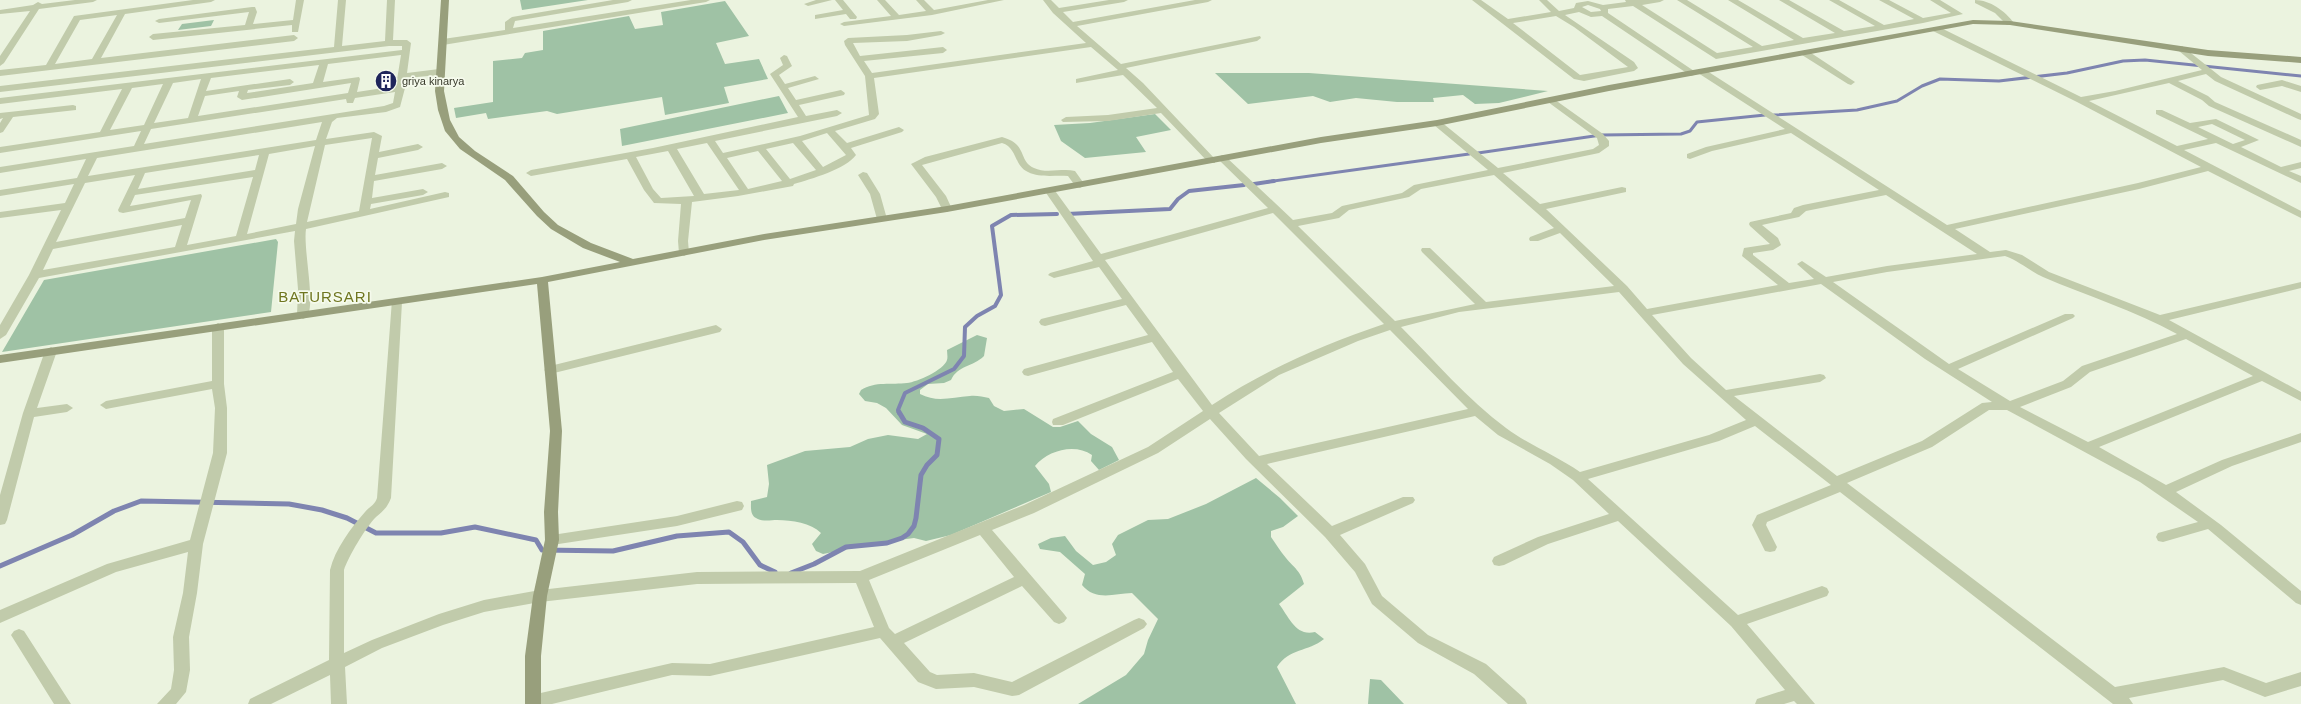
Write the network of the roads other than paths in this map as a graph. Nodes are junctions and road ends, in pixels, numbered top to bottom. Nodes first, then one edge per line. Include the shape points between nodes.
1 (41, 0) edge
2 (93, 0) edge
3 (211, 0) edge
4 (300, 0) edge
5 (342, 0) edge
6 (390, 0) edge
7 (445, 0) edge
8 (628, 0) edge
9 (706, 0) edge
10 (828, 0) edge
11 (839, 0) edge
12 (881, 0) edge
13 (920, 0) edge
14 (1000, 0) edge
15 (1049, 0) edge
16 (1124, 0) edge
17 (1208, 0) edge
18 (1476, 0) edge
19 (1660, 0) edge
20 (1681, 0) edge
21 (1732, 0) edge
22 (1783, 0) edge
23 (1833, 0) edge
24 (1883, 0) edge
25 (1934, 0) edge
26 (1978, 0) edge
27 (1629, 2) edge
28 (168, 3) edge
29 (1546, 3) edge
30 (808, 4) dead end
31 (1579, 4) edge
32 (36, 8) junction
33 (1603, 10) junction
34 (123, 11) junction
35 (848, 11) junction
36 (1056, 11) junction
37 (0, 12) edge
38 (932, 13) junction
39 (1556, 13) junction
40 (1544, 16) junction
41 (818, 17) dead end
42 (897, 18) junction
43 (159, 21) junction
44 (1922, 21) junction
45 (296, 22) junction
46 (1506, 22) junction
47 (1571, 22) junction
48 (857, 23) junction
49 (2010, 23) junction
50 (844, 24) dead end
51 (917, 25) dead end
52 (1072, 25) junction
53 (248, 27) junction
54 (1884, 28) junction
55 (1936, 29) junction
56 (509, 32) junction
57 (941, 33) dead end
58 (1843, 34) junction
59 (923, 36) junction
60 (153, 38) junction
61 (294, 38) junction
62 (1257, 38) dead end
63 (1801, 41) junction
64 (443, 42) junction
65 (389, 43) junction
66 (1094, 44) junction
67 (1760, 48) junction
68 (338, 49) junction
69 (2182, 49) junction
70 (943, 50) dead end
71 (406, 52) junction
72 (1805, 53) junction
73 (292, 54) junction
74 (141, 56) junction
75 (784, 58) dead end
76 (860, 59) junction
77 (2301, 60) edge
78 (95, 62) junction
79 (324, 62) junction
80 (0, 63) edge
81 (49, 67) junction
82 (2202, 67) junction
83 (358, 68) junction
84 (1121, 69) junction
85 (1702, 71) junction
86 (0, 73) edge
87 (430, 73) junction
88 (1691, 73) junction
89 (130, 74) junction
90 (207, 76) junction
91 (402, 76) junction
92 (869, 76) junction
93 (815, 79) dead end
94 (169, 81) junction
95 (1079, 81) dead end
96 (2171, 81) junction
97 (318, 82) junction
98 (1851, 82) dead end
99 (128, 86) junction
100 (783, 87) junction
101 (401, 88) junction
102 (2260, 88) dead end
103 (0, 89) edge
104 (2301, 89) edge
105 (841, 93) dead end
106 (202, 94) junction
107 (352, 95) junction
108 (1551, 100) junction
109 (2080, 100) junction
110 (0, 101) edge
111 (794, 103) junction
112 (73, 108) dead end
113 (1163, 110) junction
114 (2160, 112) dead end
115 (837, 113) dead end
116 (347, 114) junction
117 (10, 115) junction
118 (0, 116) edge
119 (2301, 117) edge
120 (331, 118) junction
121 (804, 119) junction
122 (192, 120) junction
123 (1066, 120) dead end
124 (791, 122) junction
125 (1437, 123) junction
126 (149, 126) junction
127 (2189, 126) junction
128 (0, 130) edge
129 (829, 130) junction
130 (900, 130) dead end
131 (1793, 130) junction
132 (104, 133) junction
133 (798, 138) junction
134 (709, 139) junction
135 (2216, 140) junction
136 (322, 143) junction
137 (2301, 144) edge
138 (418, 147) dead end
139 (671, 147) junction
140 (760, 147) junction
141 (845, 147) junction
142 (2232, 147) junction
143 (138, 148) junction
144 (0, 150) edge
145 (2174, 150) junction
146 (265, 152) junction
147 (92, 155) junction
148 (630, 155) junction
149 (374, 156) junction
150 (721, 156) junction
151 (1690, 156) dead end
152 (1217, 160) junction
153 (2301, 165) edge
154 (442, 166) dead end
155 (2207, 168) junction
156 (0, 170) edge
157 (2280, 170) junction
158 (822, 171) junction
159 (1495, 171) junction
160 (141, 172) junction
161 (257, 173) junction
162 (531, 173) dead end
163 (863, 175) dead end
164 (369, 179) junction
165 (2301, 180) edge
166 (80, 182) junction
167 (201, 182) junction
168 (789, 184) junction
169 (1080, 185) junction
170 (1049, 190) junction
171 (1622, 190) dead end
172 (1890, 191) junction
173 (745, 192) junction
174 (0, 193) edge
175 (130, 193) junction
176 (445, 195) dead end
177 (197, 196) junction
178 (433, 198) junction
179 (701, 198) junction
180 (687, 199) junction
181 (365, 202) junction
182 (67, 206) junction
183 (1538, 208) junction
184 (947, 209) junction
185 (1275, 209) junction
186 (364, 213) junction
187 (0, 215) edge
188 (2301, 215) edge
189 (882, 219) junction
190 (188, 221) junction
191 (1290, 224) junction
192 (302, 228) junction
193 (1946, 228) junction
194 (1560, 229) junction
195 (240, 239) junction
196 (1534, 239) dead end
197 (47, 247) junction
198 (180, 249) junction
199 (1426, 250) dead end
200 (684, 253) junction
201 (1987, 255) junction
202 (1098, 261) junction
203 (635, 263) junction
204 (1802, 264) dead end
205 (34, 275) junction
206 (1054, 275) dead end
207 (542, 280) junction
208 (1825, 280) junction
209 (2301, 285) edge
210 (1623, 288) junction
211 (1788, 288) junction
212 (1128, 301) junction
213 (396, 302) junction
214 (1484, 306) junction
215 (1644, 313) junction
216 (303, 315) junction
217 (5, 316) edge
218 (2069, 316) dead end
219 (2159, 319) junction
220 (1045, 322) dead end
221 (1393, 325) junction
222 (218, 327) junction
223 (716, 329) dead end
224 (2187, 334) junction
225 (0, 335) edge
226 (1155, 337) junction
227 (51, 351) junction
228 (0, 359) edge
229 (1948, 369) junction
230 (550, 370) junction
231 (1028, 372) dead end
232 (1181, 373) junction
233 (2261, 377) junction
234 (1820, 378) dead end
235 (218, 384) junction
236 (1724, 394) junction
237 (2301, 397) edge
238 (106, 405) dead end
239 (2009, 406) junction
240 (67, 408) dead end
241 (1477, 411) junction
242 (29, 413) junction
243 (1211, 413) junction
244 (1756, 421) junction
245 (1058, 422) dead end
246 (2299, 440) edge
247 (2087, 447) junction
248 (1258, 461) junction
249 (1578, 477) junction
250 (1838, 484) junction
251 (2165, 491) junction
252 (1408, 500) dead end
253 (738, 506) dead end
254 (1620, 515) junction
255 (0, 520) edge
256 (2209, 524) junction
257 (983, 529) junction
258 (1330, 533) junction
259 (2162, 537) dead end
260 (552, 540) junction
261 (196, 544) junction
262 (1770, 547) dead end
263 (1499, 561) dead end
264 (861, 577) junction
265 (1024, 579) junction
266 (1822, 592) dead end
267 (540, 596) junction
268 (2301, 599) edge
269 (0, 617) edge
270 (1059, 618) dead end
271 (1736, 622) junction
272 (1139, 624) dead end
273 (19, 635) dead end
274 (888, 636) junction
275 (338, 664) junction
276 (2301, 679) edge
277 (1802, 698) edge
278 (2119, 699) edge
279 (533, 703) edge
280 (62, 704) edge
281 (165, 704) edge
282 (256, 704) edge
283 (339, 704) edge
284 (1519, 704) edge
285 (1764, 704) edge

1 - 32 street
2 - 32 street
3 - 28 street
4 - 45 street
5 - 68 street
6 - 65 street
7 - 64 main road
8 - 56 street via 512,19 509,22
9 - 56 street
10 - 30 street
11 - 35 street
12 - 42 street
13 - 38 street
14 - 38 street
15 - 36 street
16 - 36 street
17 - 52 street
18 - 46 street
19 - 27 street
20 - 67 street
21 - 63 street
22 - 58 street
23 - 54 street
24 - 44 street
25 - 44 street via 1958,14
26 - 49 street via 1998,11
27 - 33 street
27 - 67 street via 1716,56
28 - 34 street
28 - 43 street
29 - 39 street
29 - 40 street via 1543,9
31 - 33 street via 1592,3
31 - 39 street
32 - 37 street
32 - 80 street
33 - 88 street
34 - 78 street
34 - 81 street via 78,18
35 - 41 street
35 - 48 street
36 - 52 street
38 - 42 street
39 - 40 street
39 - 47 street
40 - 46 street
40 - 47 street
42 - 48 street
43 - 53 street via 252,10
43 - 60 street
44 - 54 street
45 - 53 street
45 - 61 street
46 - 47 street via 1577,77 1584,78 1634,68
48 - 50 street
49 - 55 main road via 1984,21
49 - 69 main road
51 - 59 street
52 - 66 street
53 - 60 street
54 - 58 street
55 - 72 main road
55 - 109 street
56 - 64 street
57 - 59 street
58 - 63 street
59 - 76 street via 848,41
60 - 74 street
61 - 73 street
61 - 74 street
62 - 84 street
63 - 67 street
64 - 87 main road
65 - 68 street
65 - 71 street via 405,43
66 - 84 street
66 - 92 street
68 - 73 street
69 - 77 main road
69 - 82 street
70 - 76 street
71 - 83 street
71 - 91 street
72 - 85 main road
72 - 98 street
73 - 89 street
74 - 78 street
74 - 89 street
75 - 100 street via 788,66 774,74
76 - 92 street
78 - 81 street
79 - 83 street
79 - 90 street
79 - 97 street
81 - 86 street
82 - 96 street
82 - 119 street
83 - 97 street
83 - 107 street
84 - 95 street
84 - 113 street
85 - 88 main road
85 - 131 street
87 - 91 street
87 - 203 main road via 438,84 444,120 459,144 509,179 560,232 586,245
88 - 108 main road
89 - 103 street
90 - 94 street
90 - 106 street
91 - 101 street
92 - 129 street via 873,116
93 - 100 street
94 - 99 street
94 - 126 street
96 - 109 street
96 - 137 street via 2212,104
97 - 106 street via 241,97 244,88
99 - 110 street
99 - 132 street
100 - 111 street
101 - 107 street
101 - 116 street via 395,106
102 - 104 street via 2282,83
105 - 111 street
106 - 122 street
107 - 116 street
107 - 122 street
108 - 125 main road
108 - 159 street via 1596,133 1605,144 1596,151
109 - 145 street
111 - 121 street
112 - 117 street
113 - 123 street via 1108,118
113 - 152 street
114 - 127 street
115 - 121 street
116 - 120 street
117 - 118 street
117 - 128 street
120 - 136 street via 324,129
120 - 143 street
121 - 124 street
122 - 126 street
124 - 133 street
124 - 134 street
125 - 152 main road via 1321,140
125 - 159 street
126 - 132 street
126 - 143 street
127 - 135 street
127 - 142 street via 2213,121 2254,140
129 - 133 street
129 - 141 street
130 - 141 street
131 - 151 street via 1709,149
131 - 172 street
132 - 144 street
133 - 140 street
133 - 158 street
134 - 139 street
134 - 150 street
135 - 142 street
135 - 145 street
136 - 146 street
136 - 149 street via 375,135 377,136
136 - 192 street via 304,209
138 - 149 street
139 - 148 street
139 - 179 street
140 - 150 street
140 - 168 street
141 - 158 street via 850,158
142 - 157 street
143 - 147 street
145 - 155 street
146 - 160 street
146 - 161 street
147 - 156 street
147 - 166 street
148 - 162 street
148 - 180 street via 656,200 662,202
149 - 164 street
150 - 173 street
152 - 169 main road
152 - 185 street
153 - 157 street
154 - 164 street
155 - 188 street
155 - 193 street via 2139,186
157 - 165 street
158 - 168 street
159 - 183 street
159 - 191 street via 1424,186 1405,195 1346,208 1335,216
160 - 166 street
160 - 175 street
161 - 167 street
161 - 195 street
163 - 189 street via 875,194
164 - 181 street
166 - 174 street
166 - 182 street
167 - 175 street
167 - 177 street
168 - 173 street
169 - 170 main road
169 - 184 street via 1071,173 1050,174 1028,170 1016,148 1007,140 1002,140 916,164 941,196
170 - 184 main road
170 - 202 street
171 - 183 street
172 - 193 street
172 - 211 street via 1803,208 1795,215 1754,224 1774,240 1776,245 1748,250 1748,256
173 - 179 street
175 - 177 street via 122,210
176 - 178 street
177 - 190 street
178 - 181 street via 432,193 427,191
178 - 186 street
179 - 180 street
180 - 200 street
181 - 186 street
182 - 187 street
182 - 197 street
183 - 194 street
184 - 189 main road
185 - 191 street
185 - 202 street
186 - 192 street
189 - 200 main road via 764,237
190 - 197 street
190 - 198 street
191 - 221 street
192 - 195 street
192 - 216 street via 299,241 304,288
193 - 201 street
194 - 196 street
194 - 210 street
195 - 198 street
197 - 205 street
198 - 205 street
199 - 214 street
200 - 203 main road
201 - 208 street
201 - 219 street via 2012,254 2044,274
202 - 206 street
202 - 212 street
203 - 207 main road
204 - 208 street
205 - 217 street
207 - 213 main road
207 - 230 main road
208 - 211 street
208 - 229 street
209 - 219 street
210 - 214 street
210 - 215 street
211 - 215 street
212 - 220 street
212 - 226 street
213 - 216 main road
213 - 275 street via 384,498 381,507 371,514 340,558 337,570
214 - 221 street
215 - 236 street via 1680,355
216 - 222 main road
217 - 225 street
218 - 229 street
219 - 224 street
221 - 241 street
221 - 243 street via 1354,338 1275,372
222 - 227 main road
222 - 235 street
223 - 230 street
224 - 233 street
224 - 239 street via 2086,369 2067,384
226 - 231 street
226 - 232 street
227 - 228 main road
227 - 242 street
229 - 239 street
230 - 260 main road via 556,431
232 - 243 street
232 - 245 street
233 - 237 street
233 - 247 street
234 - 236 street
235 - 238 street
235 - 261 street via 222,408 220,453
236 - 244 street
239 - 247 street
239 - 250 street via 1986,406 1927,444
240 - 242 street
241 - 248 street
241 - 249 street via 1503,432
242 - 255 street
243 - 248 street
243 - 257 street via 1153,450
244 - 249 street via 1714,438
244 - 250 street
246 - 251 street via 2227,463
247 - 251 street
248 - 258 street
249 - 254 street
250 - 262 street via 1762,519 1759,525
250 - 278 street
251 - 256 street
252 - 258 street
253 - 260 street via 677,521
254 - 263 street via 1540,540
254 - 271 street
256 - 259 street
256 - 268 street
257 - 264 street
257 - 265 street
258 - 284 street via 1360,568 1377,600 1423,639 1480,669
260 - 267 main road
261 - 269 street via 112,568
261 - 281 street via 190,594 181,637 182,670 178,692
264 - 267 street via 697,578 626,584
264 - 274 street
265 - 270 street
265 - 274 street
266 - 271 street
267 - 275 street via 484,606 450,616 377,644
267 - 279 main road via 533,656
271 - 277 street
272 - 274 street via 1019,688 1012,689 974,680 936,682 928,679 918,672
273 - 280 street
274 - 279 street via 710,670 672,669
275 - 282 street
275 - 283 street
276 - 278 street via 2265,690 2224,673
277 - 285 street

